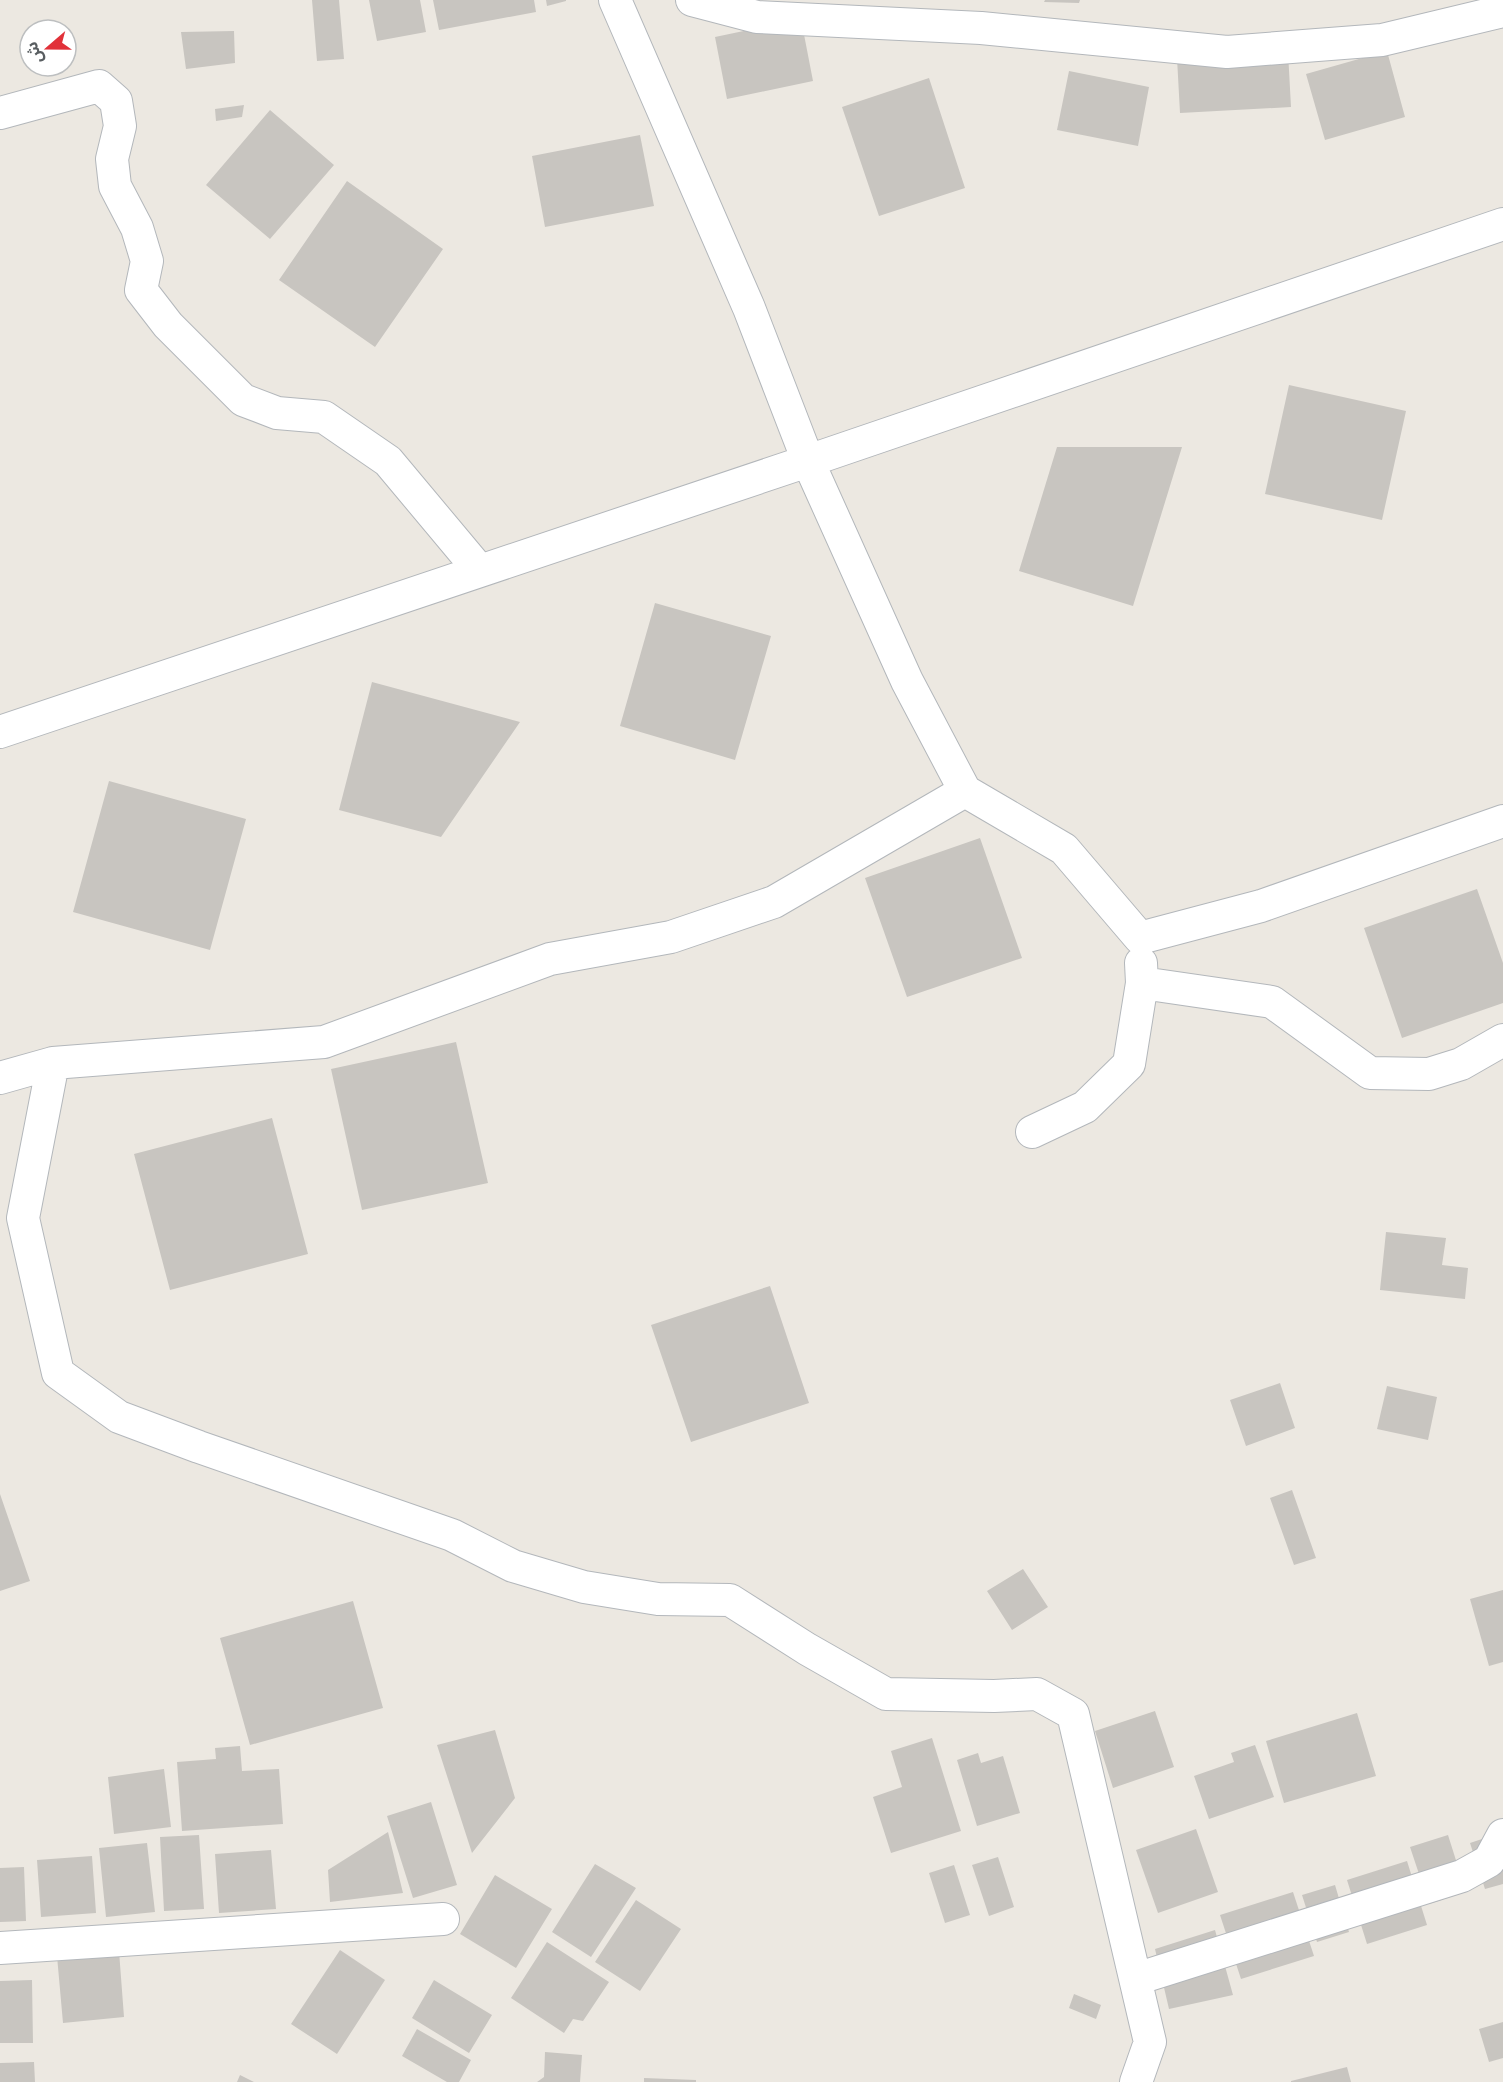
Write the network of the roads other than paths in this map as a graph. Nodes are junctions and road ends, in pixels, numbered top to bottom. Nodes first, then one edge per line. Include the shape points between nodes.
1 (615, 0) edge
2 (692, 0) edge
3 (1503, 10) edge
4 (0, 113) edge
5 (1503, 224) edge
6 (808, 461) junction
7 (480, 571) junction
8 (0, 732) edge
9 (965, 791) junction
10 (1503, 821) edge
11 (1140, 938) junction
12 (1142, 983) junction
13 (1503, 1040) edge
14 (53, 1063) junction
15 (0, 1078) edge
16 (1032, 1132) dead end
17 (1503, 1835) edge
18 (443, 1919) dead end
19 (0, 1948) edge
20 (1136, 1979) junction
21 (1136, 2082) edge

1 - 6 street via 749,308
2 - 3 street via 757,16 981,28 1227,52 1382,40
4 - 7 street via 99,86 116,101 120,126 112,159 115,186 137,228 147,261 141,290 168,325 243,400 277,413 324,417 388,461
5 - 6 street
6 - 7 street
6 - 9 street via 907,681
7 - 8 street
9 - 11 street via 1064,849
9 - 14 street via 774,902 671,937 550,958 324,1042
10 - 11 street via 1261,906
11 - 12 street
12 - 13 street via 1272,1002 1370,1073 1429,1074 1461,1064
12 - 16 street via 1129,1064 1085,1107
14 - 15 street
14 - 20 street via 23,1218 58,1373 119,1417 452,1535 513,1566 584,1587 658,1599 730,1600 886,1694 1037,1694 1073,1714
17 - 20 street via 1489,1861 1461,1876
18 - 19 street
20 - 21 street via 1150,2042

